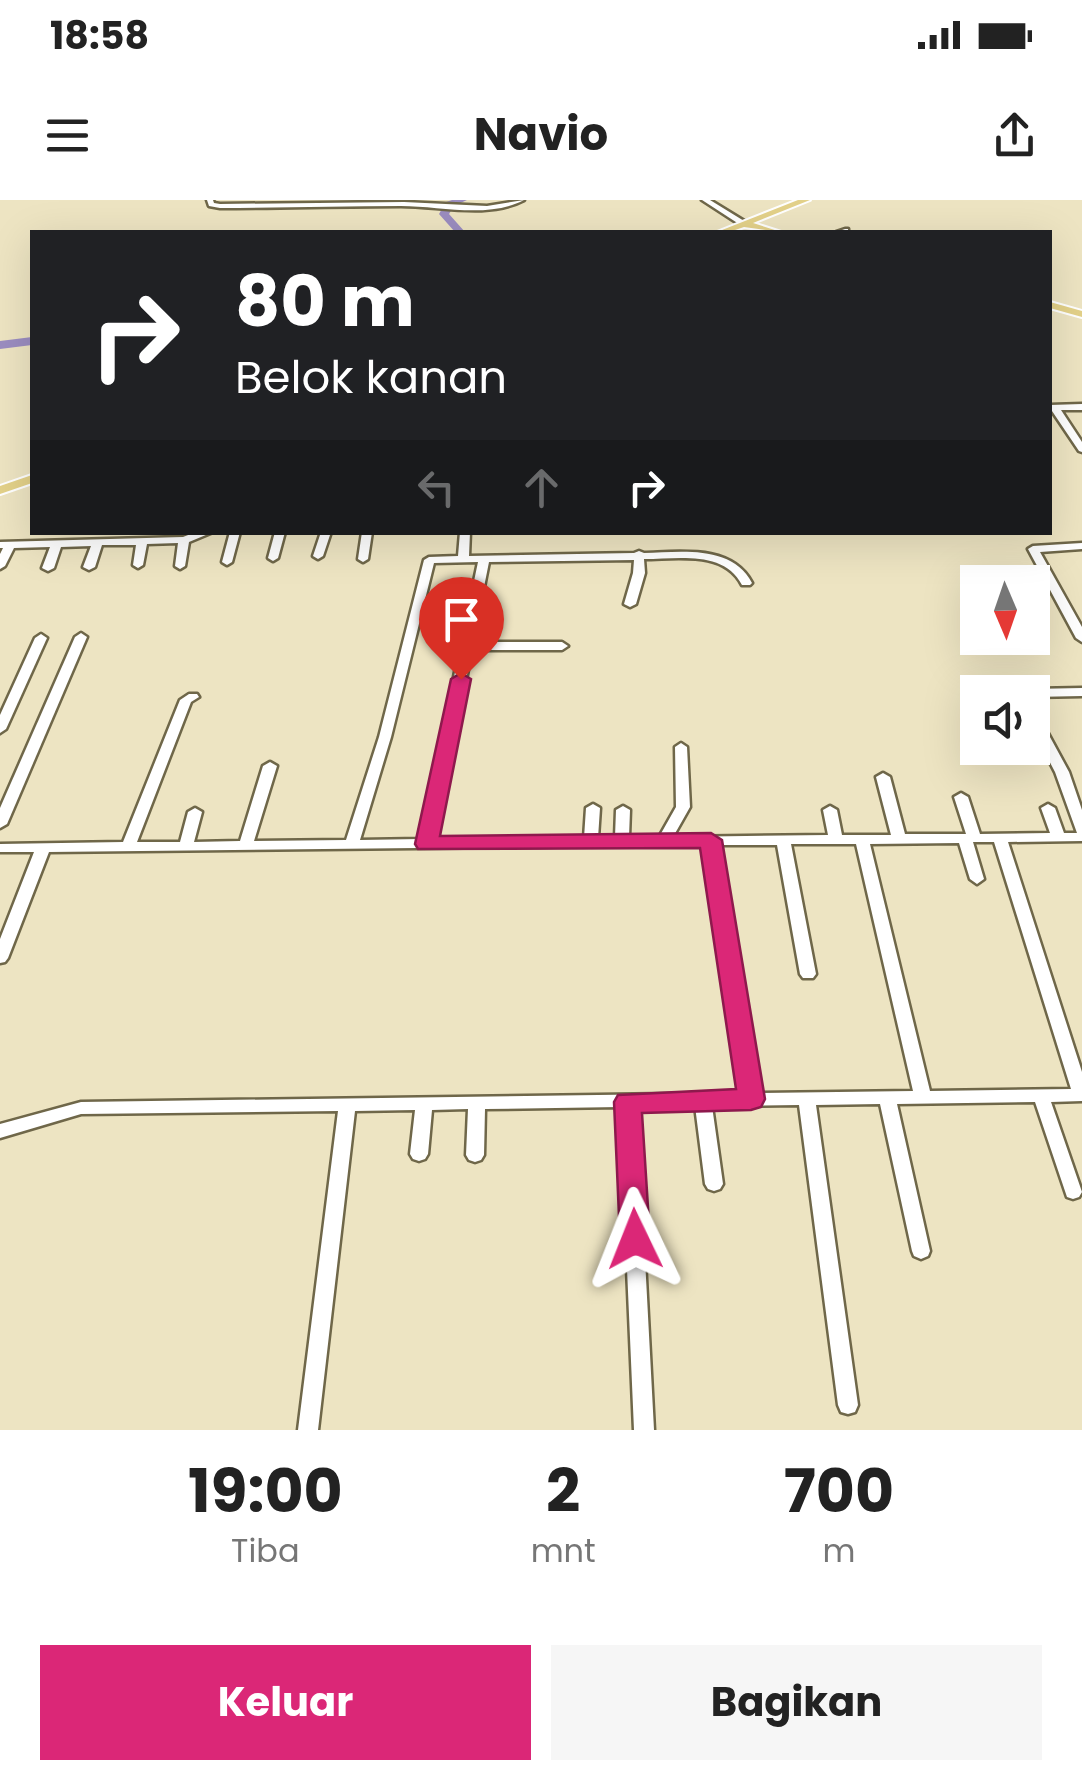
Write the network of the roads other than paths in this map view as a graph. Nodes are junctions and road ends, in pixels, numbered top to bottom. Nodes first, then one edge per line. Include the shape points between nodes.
1 (210, 200) edge
2 (521, 200) edge
3 (706, 200) edge
4 (806, 200) edge
5 (744, 224) junction
6 (728, 230) edge
7 (768, 230) edge
8 (1052, 306) edge
9 (1082, 314) edge
10 (1082, 407) edge
11 (1052, 408) edge
12 (1082, 449) edge
13 (30, 479) edge
14 (0, 490) edge
15 (199, 535) edge
16 (234, 535) edge
17 (279, 535) edge
18 (325, 535) edge
19 (366, 535) edge
20 (465, 535) edge
21 (121, 538) edge
22 (184, 540) junction
23 (142, 542) junction
24 (56, 544) junction
25 (96, 544) junction
26 (4, 546) edge
27 (1082, 546) edge
28 (639, 554) junction
29 (318, 556) dead end
30 (273, 558) dead end
31 (362, 559) dead end
32 (462, 559) junction
33 (484, 559) junction
34 (227, 562) dead end
35 (0, 566) edge
36 (138, 566) dead end
37 (180, 566) dead end
38 (90, 567) dead end
39 (48, 568) dead end
40 (746, 583) dead end
41 (630, 604) dead end
42 (42, 638) dead end
43 (81, 638) dead end
44 (1082, 638) edge
45 (468, 646) junction
46 (562, 646) dead end
47 (1050, 692) edge
48 (1082, 692) edge
49 (192, 697) dead end
50 (0, 730) edge
51 (681, 747) dead end
52 (1050, 749) edge
53 (270, 766) dead end
54 (882, 777) dead end
55 (961, 798) dead end
56 (594, 808) dead end
57 (1048, 808) dead end
58 (624, 810) dead end
59 (830, 810) dead end
60 (195, 812) dead end
61 (0, 824) edge
62 (1082, 834) edge
63 (969, 838) junction
64 (999, 838) junction
65 (1059, 838) junction
66 (622, 839) junction
67 (899, 839) junction
68 (664, 840) junction
69 (711, 840) junction
70 (783, 840) junction
71 (836, 840) junction
72 (862, 840) junction
73 (591, 841) junction
74 (352, 844) junction
75 (426, 844) junction
76 (186, 845) junction
77 (246, 845) junction
78 (128, 846) junction
79 (0, 848) edge
80 (43, 848) junction
81 (977, 879) dead end
82 (0, 958) edge
83 (808, 974) dead end
84 (1082, 1095) edge
85 (1041, 1096) junction
86 (923, 1097) junction
87 (807, 1098) junction
88 (887, 1098) junction
89 (751, 1099) junction
90 (703, 1100) junction
91 (477, 1102) junction
92 (628, 1102) junction
93 (424, 1103) junction
94 (347, 1104) junction
95 (0, 1131) edge
96 (419, 1154) dead end
97 (474, 1154) dead end
98 (714, 1184) dead end
99 (1074, 1192) dead end
100 (921, 1251) dead end
101 (848, 1405) dead end
102 (308, 1430) edge
103 (644, 1430) edge

1 - 2 street via 220,206 493,209
3 - 5 street
4 - 5 main road
5 - 6 main road
5 - 7 main road
8 - 9 main road
10 - 11 street
11 - 12 street
13 - 14 main road
15 - 22 street
16 - 34 street
17 - 30 street
18 - 29 street
19 - 31 street
20 - 32 street
21 - 23 street
21 - 25 street
22 - 23 street
22 - 37 street
23 - 36 street
24 - 25 street
24 - 26 street
24 - 39 street
25 - 38 street
26 - 35 street
27 - 44 street via 1033,549
28 - 33 street
28 - 40 street via 705,556 733,568
28 - 41 street
32 - 33 street
32 - 74 street via 427,562
33 - 45 street
42 - 50 street
43 - 61 street
45 - 46 street
45 - 75 street
47 - 48 street
49 - 78 street
51 - 68 street via 683,807
52 - 62 street
53 - 77 street
54 - 67 street
55 - 63 street
56 - 73 street
57 - 65 street
58 - 66 street
59 - 71 street
60 - 76 street
62 - 65 street
63 - 64 street
63 - 67 street
63 - 81 street
64 - 65 street
64 - 84 street
66 - 68 street
66 - 73 street
67 - 72 street
68 - 69 street
69 - 70 street
69 - 89 street
70 - 71 street
70 - 83 street
71 - 72 street
72 - 86 street
73 - 75 street
74 - 75 street
74 - 77 street
76 - 77 street
76 - 78 street
78 - 80 street
79 - 80 street
80 - 82 street
84 - 85 street
85 - 86 street
85 - 99 street
86 - 88 street
87 - 88 street
87 - 89 street
87 - 101 street
88 - 100 street
89 - 90 street
90 - 92 street
90 - 98 street
91 - 92 street
91 - 93 street
91 - 97 street
92 - 103 street
93 - 94 street
93 - 96 street
94 - 95 street via 81,1108
94 - 102 street

